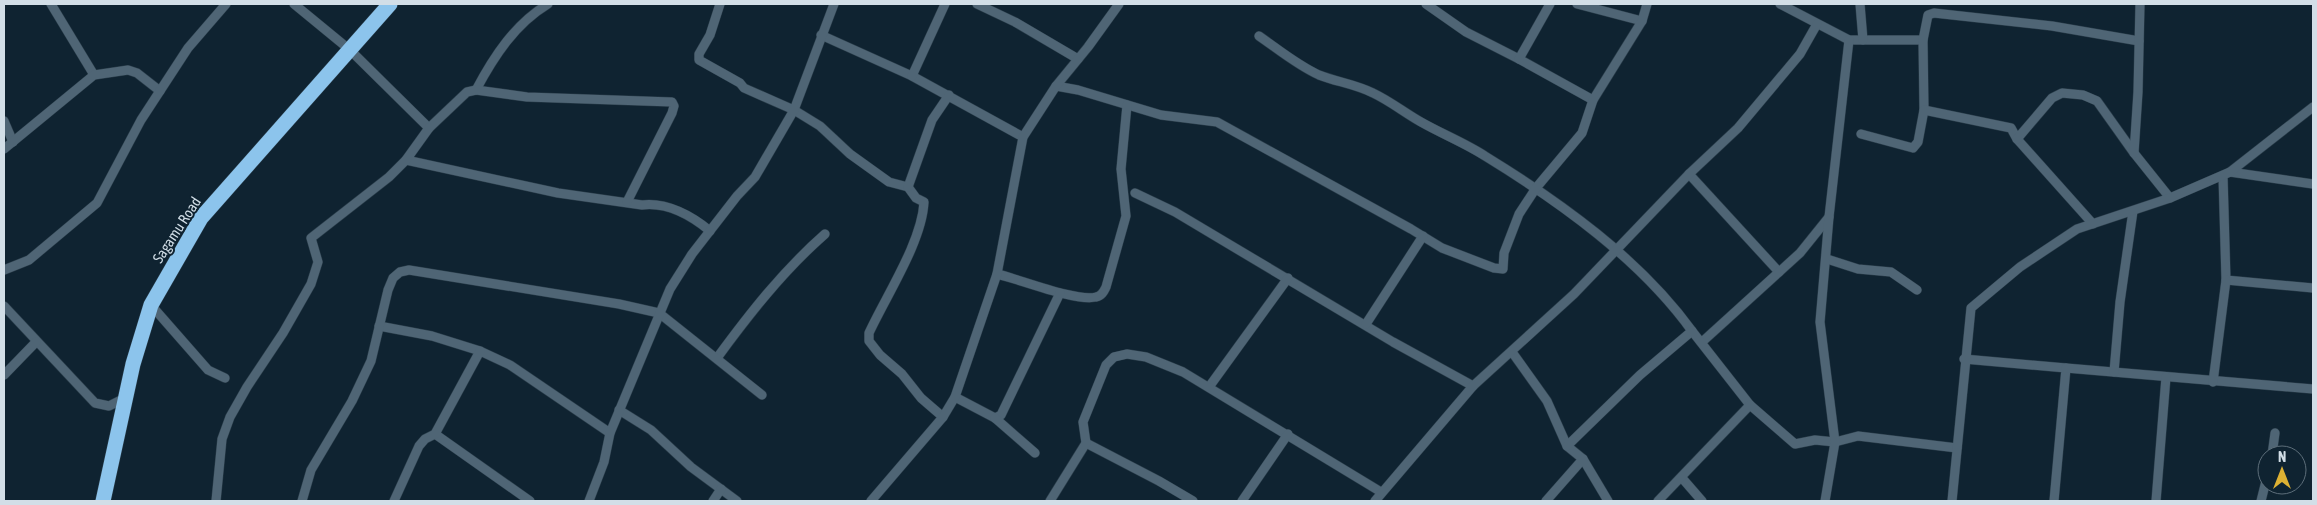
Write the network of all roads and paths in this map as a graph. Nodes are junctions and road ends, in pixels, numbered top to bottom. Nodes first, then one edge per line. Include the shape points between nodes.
1 (51, 4) edge
2 (226, 4) edge
3 (294, 4) edge
4 (390, 4) edge
5 (548, 4) edge
6 (720, 4) edge
7 (834, 4) edge
8 (945, 4) edge
9 (977, 4) edge
10 (1120, 4) edge
11 (1430, 4) edge
12 (1550, 4) edge
13 (1577, 4) edge
14 (1647, 4) edge
15 (1780, 4) edge
16 (1860, 4) edge
17 (2140, 4) edge
18 (1642, 21) junction
19 (1816, 24) junction
20 (821, 35) junction
21 (1259, 36) dead end
22 (1849, 40) junction
23 (1863, 40) junction
24 (1923, 40) junction
25 (2140, 41) junction
26 (350, 50) junction
27 (1078, 59) junction
28 (1519, 59) junction
29 (94, 75) junction
30 (912, 76) junction
31 (1056, 86) junction
32 (476, 90) junction
33 (160, 91) junction
34 (949, 94) junction
35 (1593, 100) junction
36 (1127, 104) junction
37 (2313, 107) edge
38 (794, 110) junction
39 (1924, 110) junction
40 (4, 121) edge
41 (428, 128) junction
42 (1861, 134) dead end
43 (1023, 137) junction
44 (2018, 139) junction
45 (13, 142) junction
46 (4, 149) edge
47 (2134, 153) junction
48 (406, 160) junction
49 (1689, 174) junction
50 (2227, 174) junction
51 (2313, 184) edge
52 (908, 188) junction
53 (1536, 188) junction
54 (1135, 193) dead end
55 (2170, 198) junction
56 (627, 202) junction
57 (2133, 211) junction
58 (1829, 217) junction
59 (2093, 224) junction
60 (710, 231) junction
61 (825, 234) dead end
62 (1423, 236) junction
63 (1615, 250) junction
64 (1827, 259) junction
65 (4, 270) edge
66 (1779, 272) junction
67 (997, 274) junction
68 (1288, 278) junction
69 (2226, 280) junction
70 (2313, 288) edge
71 (1917, 290) dead end
72 (1060, 293) junction
73 (151, 305) junction
74 (4, 306) edge
75 (659, 313) junction
76 (1366, 324) junction
77 (380, 326) junction
78 (1692, 331) junction
79 (36, 342) junction
80 (1702, 342) junction
81 (480, 351) junction
82 (1512, 352) junction
83 (717, 358) junction
84 (1964, 359) junction
85 (2066, 368) junction
86 (2114, 372) junction
87 (4, 375) edge
88 (2166, 377) junction
89 (225, 378) dead end
90 (2213, 382) junction
91 (1474, 386) junction
92 (1209, 387) junction
93 (2313, 390) edge
94 (762, 395) dead end
95 (955, 397) junction
96 (125, 398) junction
97 (1750, 405) junction
98 (620, 410) junction
99 (944, 417) junction
100 (995, 418) junction
101 (610, 433) junction
102 (2275, 433) dead end
103 (435, 434) junction
104 (1288, 434) junction
105 (1836, 442) junction
106 (1086, 443) junction
107 (2273, 445) edge
108 (1567, 446) junction
109 (1957, 448) junction
110 (1035, 453) dead end
111 (1583, 459) junction
112 (1682, 478) junction
113 (721, 489) junction
114 (1382, 492) junction
115 (103, 501) edge
116 (216, 501) edge
117 (302, 501) edge
118 (394, 501) edge
119 (530, 501) edge
120 (589, 501) edge
121 (713, 501) edge
122 (737, 501) edge
123 (874, 501) edge
124 (1050, 501) edge
125 (1193, 501) edge
126 (1242, 501) edge
127 (1375, 501) edge
128 (1546, 501) edge
129 (1608, 501) edge
130 (1658, 501) edge
131 (1702, 501) edge
132 (1825, 501) edge
133 (1952, 501) edge
134 (2054, 501) edge
135 (2156, 501) edge

1 - 29 street
2 - 33 street via 188,48
3 - 26 street
4 - 26 highway, Sagamu Road
5 - 32 street via 521,23
6 - 38 street via 699,60 744,88
7 - 20 street
8 - 30 street
9 - 27 street
10 - 27 street
11 - 28 street via 1466,32
12 - 28 street
13 - 18 street
14 - 18 street
15 - 19 street
16 - 23 street
17 - 25 street
18 - 35 street
19 - 22 street
19 - 49 street via 1800,54 1775,86 1738,128
20 - 30 street
20 - 38 street
21 - 53 street via 1317,74 1351,83 1375,94
22 - 23 street
22 - 58 street
23 - 24 street
24 - 25 street via 1928,15 1934,12
24 - 39 street
25 - 47 street
26 - 41 street
26 - 73 highway, Sagamu Road via 201,218
27 - 31 street
28 - 35 street
29 - 33 street via 128,70
29 - 45 street
30 - 34 street
31 - 36 street
31 - 43 street
32 - 41 street via 460,97
32 - 56 street via 528,97 672,102 672,114
33 - 65 street via 97,203 28,260
34 - 43 street
34 - 52 street via 932,120
35 - 53 street via 1582,132
36 - 62 street via 1161,115 1217,122
36 - 72 street via 1121,169 1126,216 1106,286 1101,295 1094,298
37 - 50 street
38 - 52 street via 820,126 850,154 890,182
38 - 60 street via 755,176
39 - 42 street via 1918,142 1913,148
39 - 44 street via 2011,128
40 - 45 street
41 - 48 street
43 - 67 street
44 - 47 street via 2052,98 2062,94 2083,95 2097,101
44 - 59 street
45 - 46 street
47 - 55 street
48 - 56 street via 558,193
48 - 116 street via 311,238 318,262 311,284 230,417 222,439
49 - 63 street
49 - 66 street
50 - 51 street
50 - 55 street
50 - 69 street
52 - 99 street via 924,202 922,220 912,248 869,332 870,341 921,398
53 - 62 street via 1518,214 1504,253 1503,268 1494,268 1442,248
53 - 63 street
54 - 68 street via 1175,212 1235,250
55 - 57 street
56 - 60 street via 654,204 695,219
57 - 59 street
57 - 86 street
58 - 64 street
58 - 66 street via 1800,253
59 - 84 street via 2077,229 2020,267 1971,308
60 - 75 street via 670,289
61 - 83 street via 800,255 760,299
62 - 76 street
63 - 78 street via 1654,284
63 - 82 street
64 - 71 street via 1858,269 1891,272
64 - 105 street via 1820,322
66 - 80 street
67 - 72 street
67 - 95 street
68 - 76 street
68 - 92 street
69 - 70 street
69 - 90 street
72 - 100 street via 1001,415
73 - 89 street via 208,370
73 - 96 highway, Sagamu Road
74 - 79 street
75 - 77 street via 409,270 393,278
75 - 83 street
75 - 98 street
76 - 91 street
77 - 81 street via 432,336
77 - 117 street via 371,361 352,401 311,470
78 - 80 street
78 - 108 street via 1640,374
79 - 87 street
79 - 96 street via 95,403 109,406
80 - 97 street
81 - 101 street via 510,365
81 - 103 street
82 - 91 street
82 - 108 street via 1548,401
83 - 94 street
84 - 85 street
84 - 109 street
85 - 86 street
85 - 134 street
86 - 88 street
88 - 90 street
88 - 135 street
90 - 93 street
91 - 114 street
92 - 104 street
92 - 106 street via 1146,357 1127,354 1114,357 1106,365 1083,422
95 - 99 street
95 - 100 street
96 - 115 highway, Sagamu Road
97 - 105 street via 1794,444 1815,440
97 - 112 street
98 - 101 street
98 - 113 street via 650,430
99 - 123 street
100 - 110 street
101 - 120 street via 604,462
102 - 107 street
103 - 118 street via 419,446
103 - 119 street
104 - 114 street
104 - 126 street
105 - 109 street via 1858,436
105 - 132 street
106 - 124 street
106 - 125 street
108 - 111 street
109 - 133 street
111 - 128 street
111 - 129 street
112 - 130 street
112 - 131 street
113 - 121 street
113 - 122 street
114 - 127 street

